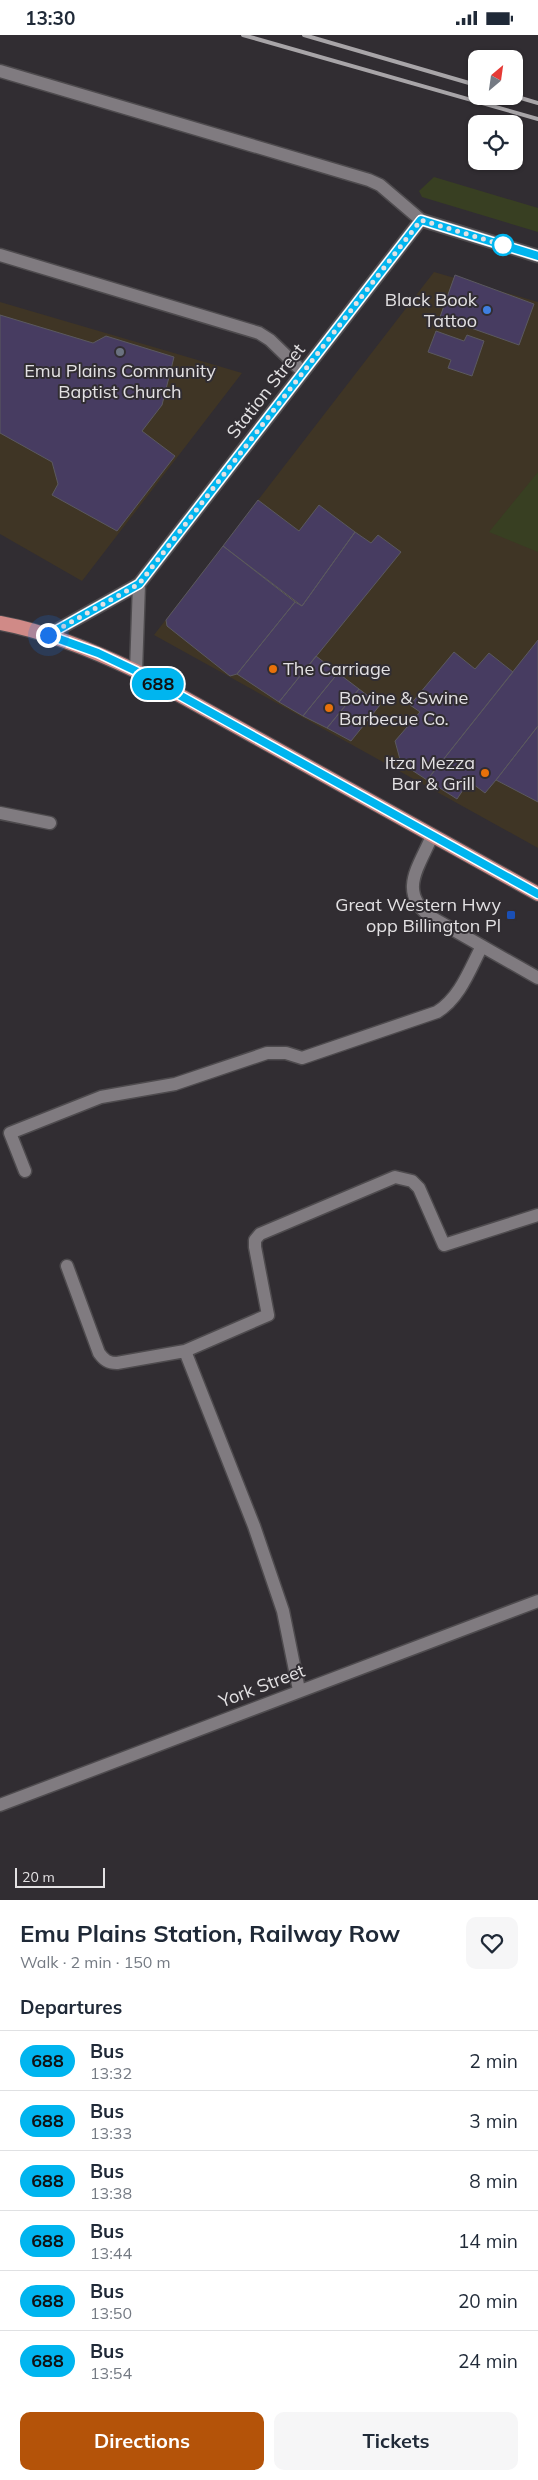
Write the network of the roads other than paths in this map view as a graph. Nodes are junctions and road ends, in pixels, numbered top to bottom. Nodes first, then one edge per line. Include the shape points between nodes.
1 (0, 71) edge
2 (421, 220) junction
3 (0, 255) edge
4 (538, 256) edge
5 (303, 372) junction
6 (139, 584) junction
7 (0, 623) edge
8 (48, 635) junction
9 (136, 671) junction
10 (0, 813) edge
11 (50, 823) dead end
12 (432, 836) junction
13 (538, 894) edge
14 (482, 946) junction
15 (538, 978) edge
16 (25, 1171) dead end
17 (538, 1215) edge
18 (67, 1266) dead end
19 (185, 1351) junction
20 (538, 1601) edge
21 (299, 1690) junction
22 (0, 1805) edge

1 - 2 street via 369,180 380,185
2 - 4 street
2 - 5 street, Station Street
3 - 5 street via 259,333
5 - 6 street, Station Street
6 - 8 street, Station Street
6 - 9 street
7 - 8 highway
8 - 9 highway
9 - 12 highway
10 - 11 street
12 - 13 highway
12 - 14 street via 413,880 412,895 416,904 431,917
14 - 15 street
14 - 16 street via 459,991 437,1011 302,1059 286,1053 267,1053 175,1084 101,1097 10,1133
17 - 19 street via 444,1245 420,1188 412,1181 395,1177 260,1234 255,1247 268,1315
18 - 19 street via 104,1359 116,1363
19 - 21 street via 254,1526 283,1611
20 - 21 street, York Street
21 - 22 street, York Street

